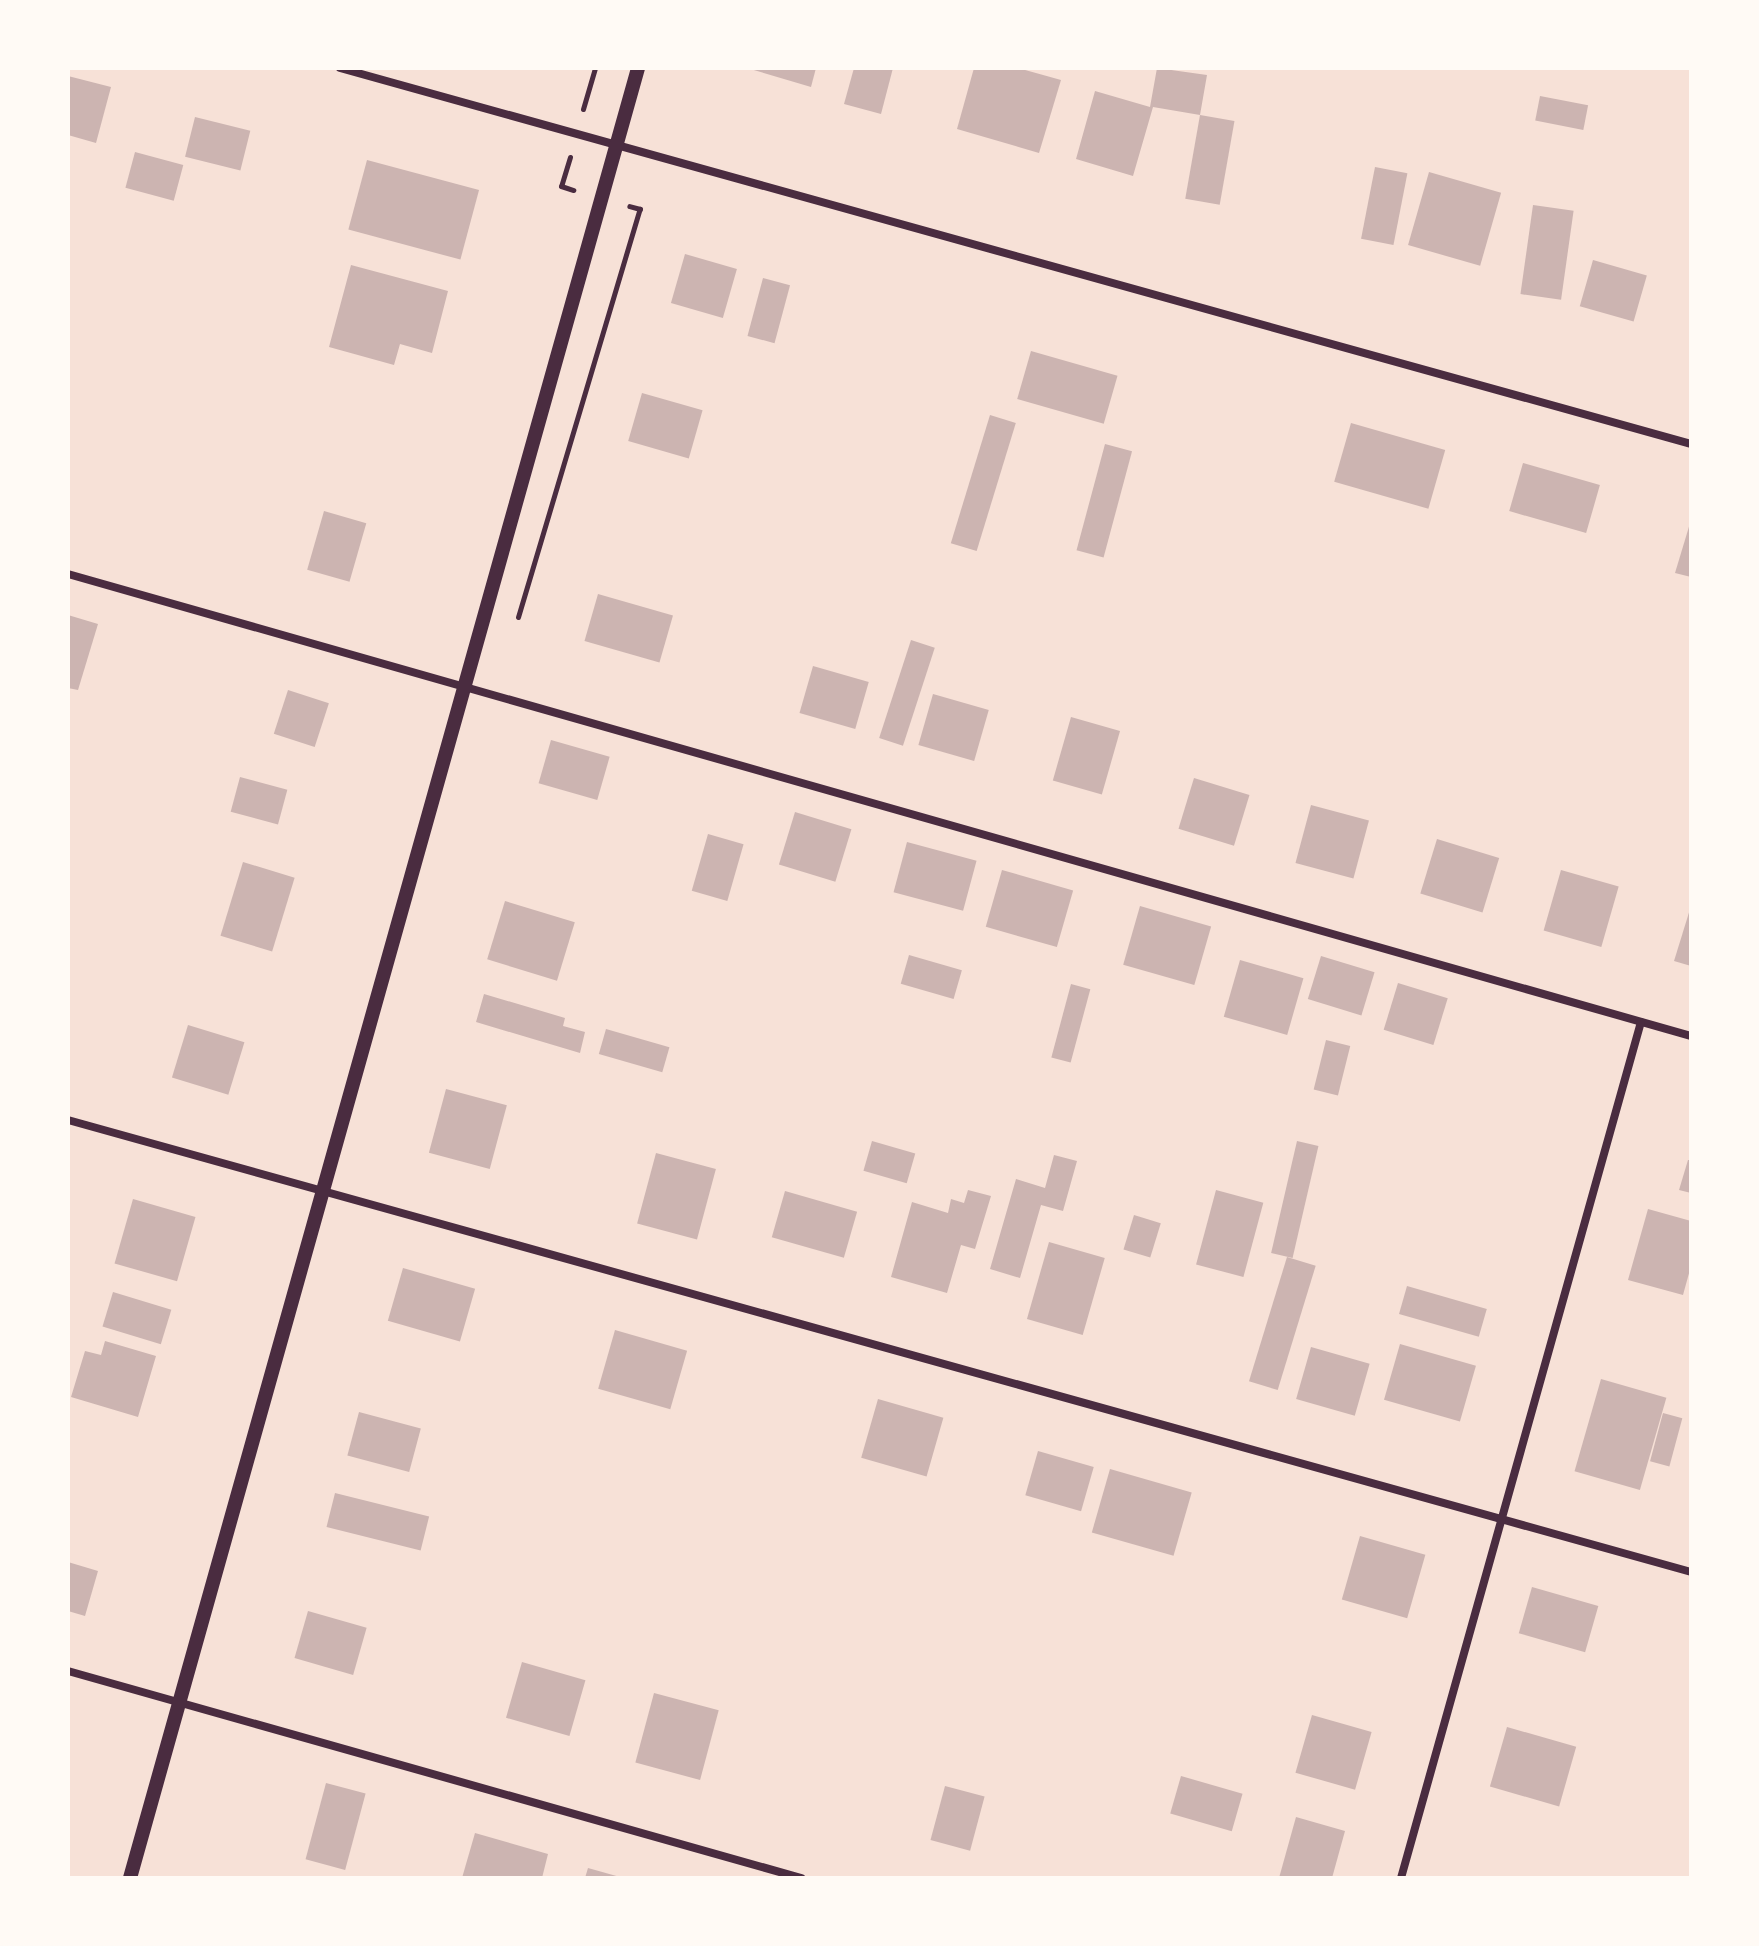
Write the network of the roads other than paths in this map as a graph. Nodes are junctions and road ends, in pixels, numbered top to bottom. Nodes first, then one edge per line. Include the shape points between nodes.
1 (340, 68) edge
2 (638, 68) edge
3 (616, 148) junction
4 (1691, 444) edge
5 (68, 574) edge
6 (465, 687) junction
7 (1641, 1022) junction
8 (1691, 1036) edge
9 (68, 1120) edge
10 (323, 1192) junction
11 (1503, 1516) junction
12 (1691, 1572) edge
13 (68, 1671) edge
14 (179, 1702) junction
15 (130, 1878) edge
16 (801, 1878) edge
17 (1401, 1878) edge

1 - 3 street
2 - 3 street
3 - 4 street
3 - 6 street
5 - 6 street
6 - 7 street
6 - 10 street
7 - 8 street
7 - 11 street
9 - 10 street
10 - 11 street
10 - 14 street
11 - 12 street
11 - 17 street
13 - 14 street
14 - 15 street
14 - 16 street

